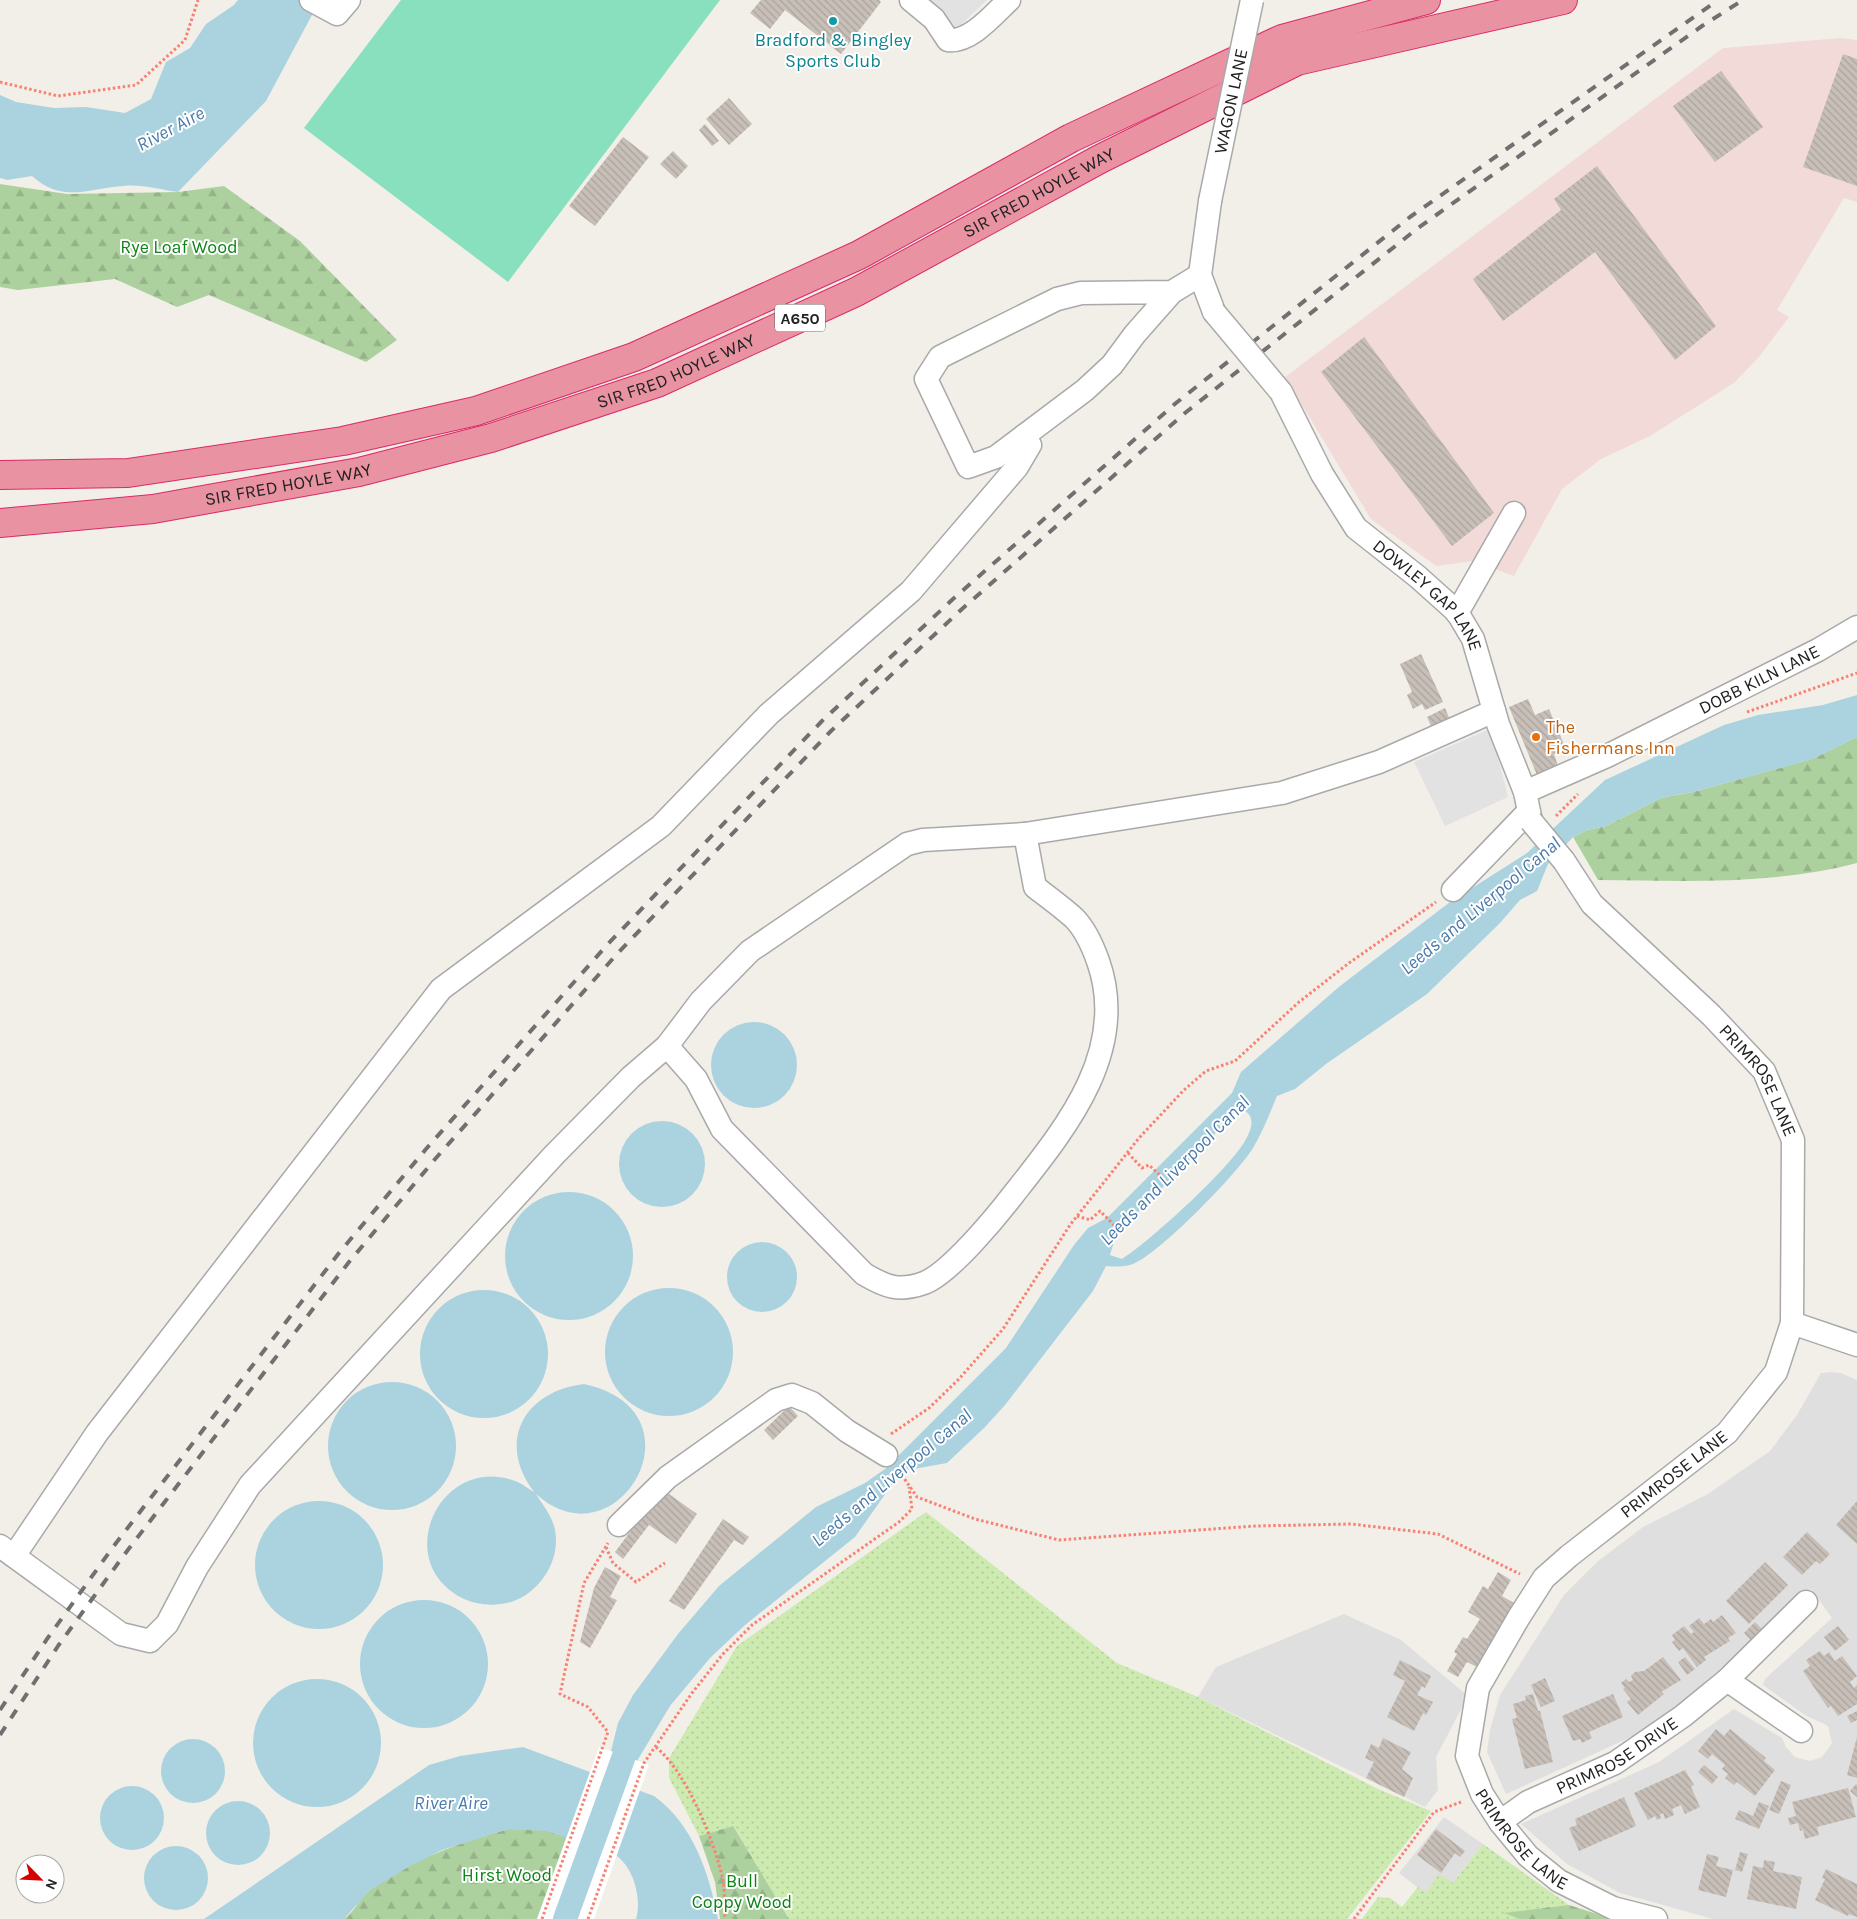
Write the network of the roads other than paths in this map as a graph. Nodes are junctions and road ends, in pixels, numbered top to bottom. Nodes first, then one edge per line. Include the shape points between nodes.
1 (311, 0) edge
2 (911, 0) edge
3 (1009, 0) edge
4 (1252, 0) edge
5 (1426, 0) edge
6 (1563, 0) edge
7 (343, 7) edge
8 (1200, 275) junction
9 (1172, 292) junction
10 (1024, 436) junction
11 (0, 476) edge
12 (1514, 512) dead end
13 (0, 523) edge
14 (1457, 613) junction
15 (1857, 627) edge
16 (1494, 711) junction
17 (1534, 811) junction
18 (1025, 834) junction
19 (1453, 890) road end
20 (666, 1046) junction
21 (1792, 1323) junction
22 (1857, 1344) edge
23 (886, 1455) road end
24 (619, 1525) road end
25 (7, 1551) edge
26 (1806, 1602) dead end
27 (1727, 1680) junction
28 (1801, 1731) dead end
29 (1500, 1822) junction
30 (1656, 1919) edge

1 - 7 street
2 - 3 street via 934,19 948,40 954,41 971,33
4 - 8 street, WAGON LANE, bridge via 1210,201
5 - 11 highway, SIR FRED HOYLE WAY / A650 via 1282,39 1071,138 859,256 634,357 476,411 343,441 128,473
6 - 13 highway, SIR FRED HOYLE WAY / A650 via 1298,62 1100,158 856,292 657,382 491,438 359,472 153,509
8 - 9 street
8 - 14 street, DOWLEY GAP LANE, bridge via 1214,312 1282,392 1322,474 1356,528
9 - 10 street via 1112,365 1086,390
9 - 10 street via 1081,293 1057,299 940,357 926,379 968,467 996,457
10 - 25 street via 1030,445 1017,467 910,590 770,714 661,826 441,989
12 - 14 street
14 - 16 street, DOWLEY GAP LANE via 1473,639
15 - 17 street, DOBB KILN LANE via 1818,650 1624,747
16 - 17 street, DOWLEY GAP LANE
16 - 18 street via 1379,762 1282,794
17 - 19 street
17 - 21 street, PRIMROSE LANE, bridge via 1592,904 1711,1015 1764,1071 1793,1140
18 - 20 street via 923,840 907,844 750,951 700,1001
18 - 20 street via 1035,887 1075,919 1093,948 1102,974 1107,1010 1099,1058 1078,1107 1039,1161 989,1225 940,1274 926,1283 900,1288 884,1286 864,1274 722,1129 696,1079
20 - 25 street via 555,1154 250,1486 197,1567 167,1624 150,1641 121,1634
21 - 22 street
21 - 29 street, PRIMROSE LANE via 1776,1372 1727,1433 1544,1578 1519,1617 1478,1688 1467,1756 1482,1794
23 - 24 street via 847,1431 812,1403 792,1395 776,1400 668,1477
26 - 27 street, PRIMROSE DRIVE
27 - 28 street
27 - 29 street, PRIMROSE DRIVE via 1683,1716 1615,1763 1528,1802
29 - 30 street, PRIMROSE LANE via 1528,1856 1559,1881 1613,1908

